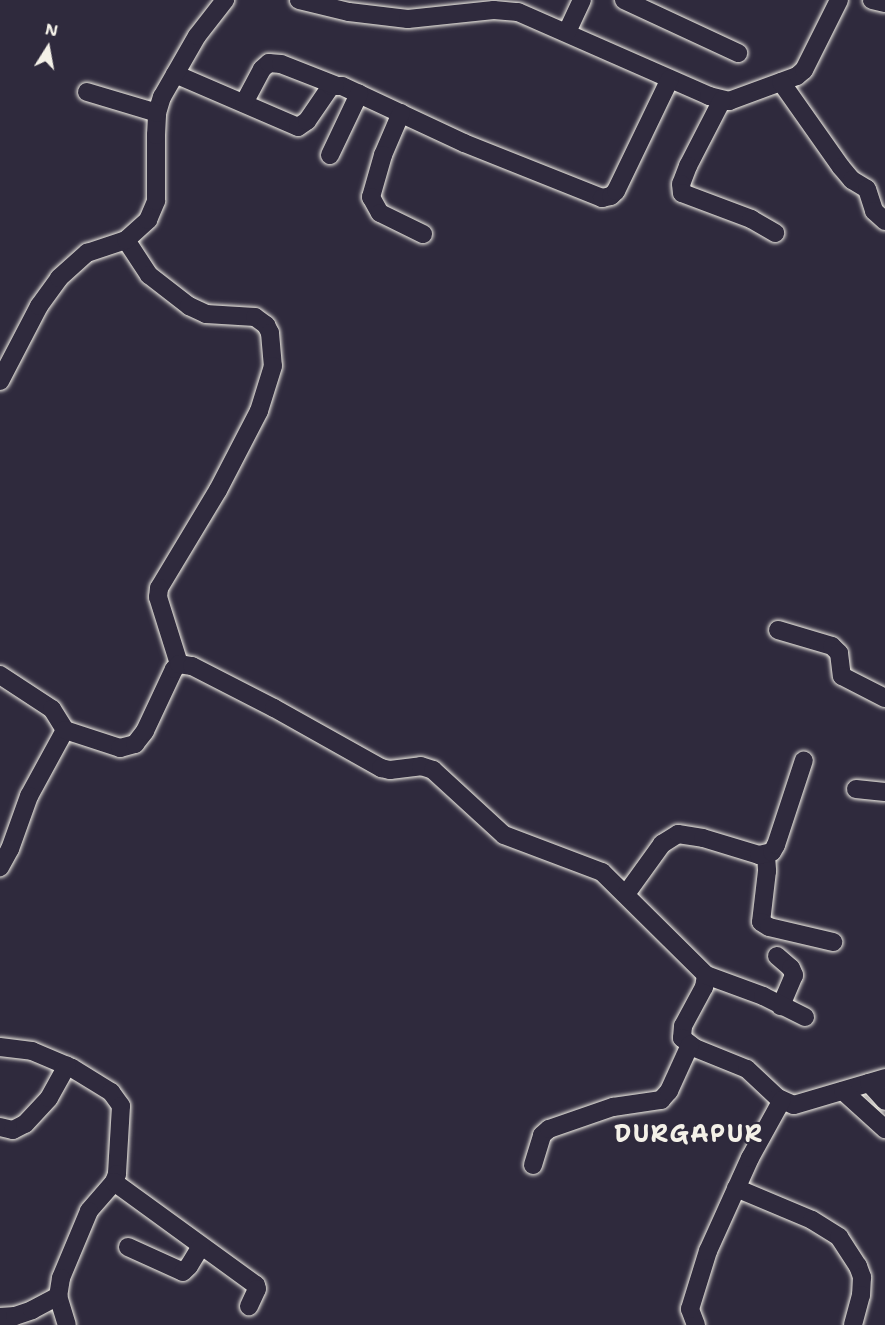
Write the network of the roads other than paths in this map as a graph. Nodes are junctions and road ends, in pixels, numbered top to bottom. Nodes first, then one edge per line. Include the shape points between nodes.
1 (225, 0) edge
2 (299, 0) edge
3 (582, 0) edge
4 (624, 0) edge
5 (839, 0) edge
6 (872, 0) edge
7 (885, 3) edge
8 (567, 32) junction
9 (738, 53) dead end
10 (175, 74) junction
11 (670, 79) junction
12 (781, 82) junction
13 (335, 85) junction
14 (87, 92) dead end
15 (359, 94) junction
16 (722, 100) junction
17 (244, 104) junction
18 (157, 113) junction
19 (401, 113) junction
20 (330, 155) dead end
21 (885, 221) edge
22 (775, 233) dead end
23 (423, 234) dead end
24 (126, 240) junction
25 (0, 381) edge
26 (778, 630) dead end
27 (179, 664) junction
28 (0, 675) edge
29 (885, 698) edge
30 (65, 730) junction
31 (804, 760) dead end
32 (856, 789) dead end
33 (885, 792) edge
34 (766, 855) junction
35 (0, 867) edge
36 (626, 894) junction
37 (833, 942) dead end
38 (777, 956) dead end
39 (706, 975) junction
40 (781, 1006) junction
41 (806, 1017) dead end
42 (690, 1045) junction
43 (0, 1047) edge
44 (67, 1066) junction
45 (877, 1081) edge
46 (843, 1091) junction
47 (782, 1100) junction
48 (885, 1101) edge
49 (0, 1127) edge
50 (885, 1129) edge
51 (533, 1165) dead end
52 (114, 1182) junction
53 (736, 1188) junction
54 (201, 1246) junction
55 (128, 1247) dead end
56 (58, 1296) junction
57 (249, 1306) dead end
58 (0, 1317) edge
59 (67, 1325) edge
60 (696, 1325) edge
61 (853, 1325) edge

1 - 10 street via 197,36
2 - 8 street via 349,12 408,19 510,10
3 - 8 street
4 - 9 street
5 - 12 street via 804,70
6 - 7 street
8 - 11 street
10 - 17 street
10 - 18 street
11 - 16 street
11 - 19 street via 616,191 608,198 464,143
12 - 16 street via 745,97
12 - 21 street via 852,180 867,189 874,212
13 - 15 street
13 - 17 street via 328,88 303,126 293,126
13 - 17 street via 281,64 268,63
14 - 18 street
15 - 19 street
15 - 20 street
16 - 22 street via 688,166 682,192 751,219
18 - 24 street via 156,201 148,220
19 - 23 street via 371,197 380,213
24 - 25 street via 87,253 59,278 39,306
24 - 27 street via 149,275 189,306 206,314 255,317 270,333 273,366 259,411 218,490 159,588 158,597
26 - 29 street via 832,646 839,653 842,676
27 - 30 street via 135,744 120,748
27 - 36 street via 192,666 274,708 381,768 421,766 433,770 504,835 597,868
28 - 30 street via 52,709
30 - 35 street via 34,786
31 - 34 street via 776,845
32 - 33 street
34 - 36 street via 678,834 662,844
34 - 37 street via 761,922
36 - 39 street
38 - 40 street via 794,975
39 - 40 street
39 - 42 street via 681,1033
40 - 41 street
42 - 47 street via 747,1069
42 - 51 street via 661,1100 613,1107 549,1128 542,1135
43 - 44 street via 32,1051
44 - 49 street via 49,1098 20,1129
44 - 52 street via 118,1099 122,1116
45 - 46 street
45 - 48 street
46 - 47 street via 794,1105
46 - 50 street
47 - 53 street
52 - 54 street
52 - 56 street via 84,1221 61,1278
53 - 60 street via 694,1293 690,1314
53 - 61 street via 812,1220 839,1237 862,1277
54 - 55 street via 183,1272
54 - 57 street via 256,1285
56 - 58 street via 32,1310
56 - 59 street

